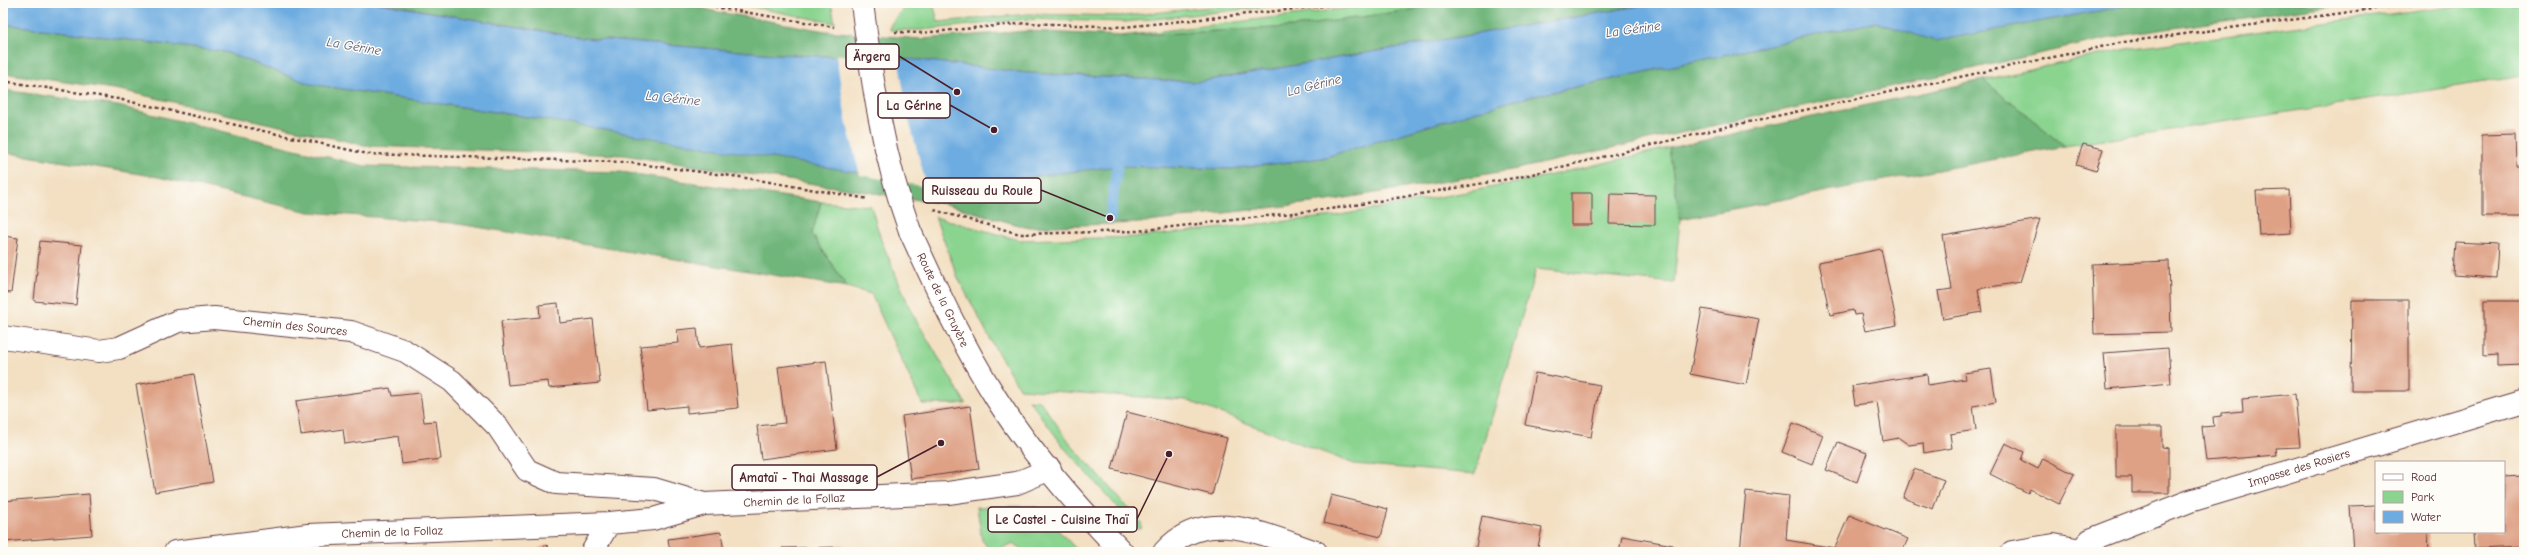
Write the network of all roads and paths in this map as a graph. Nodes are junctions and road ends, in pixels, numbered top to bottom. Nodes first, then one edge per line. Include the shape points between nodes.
1 (703, 3) edge
2 (862, 3) edge
3 (1352, 3) edge
4 (2418, 3) edge
5 (840, 27) dead end
6 (892, 32) dead end
7 (3, 81) edge
8 (871, 200) dead end
9 (926, 209) dead end
10 (3, 337) edge
11 (2524, 401) edge
12 (1050, 469) junction
13 (704, 504) junction
14 (609, 524) junction
15 (2087, 551) edge
16 (176, 552) edge
17 (592, 552) edge
18 (1122, 552) edge
19 (1164, 552) edge
20 (1316, 552) edge
21 (2012, 552) edge

1 - 5 path
2 - 12 street, Route de la Gruyère, bridge via 883,145 910,231 944,306 972,358 1031,448
3 - 6 path via 1124,27 1027,23 921,33
4 - 9 path via 2124,42 1734,124 1520,177 1337,208 1137,230 1020,234
7 - 8 path via 118,99 368,154 623,162 740,177
10 - 13 street, Chemin des Sources via 99,351 119,348 178,321 214,318 351,332 405,351 452,381 498,427 527,470 556,483 654,489
11 - 15 street, Impasse des Rosiers via 2190,501 2090,540
12 - 13 street, Chemin de la Follaz via 1017,483 948,493
12 - 18 street, Route de la Gruyère
13 - 14 street, Chemin de la Follaz via 653,519
14 - 16 street, Chemin de la Follaz via 308,535
14 - 17 street
15 - 21 street via 2054,545
19 - 20 street via 1191,530 1211,526 1245,529

